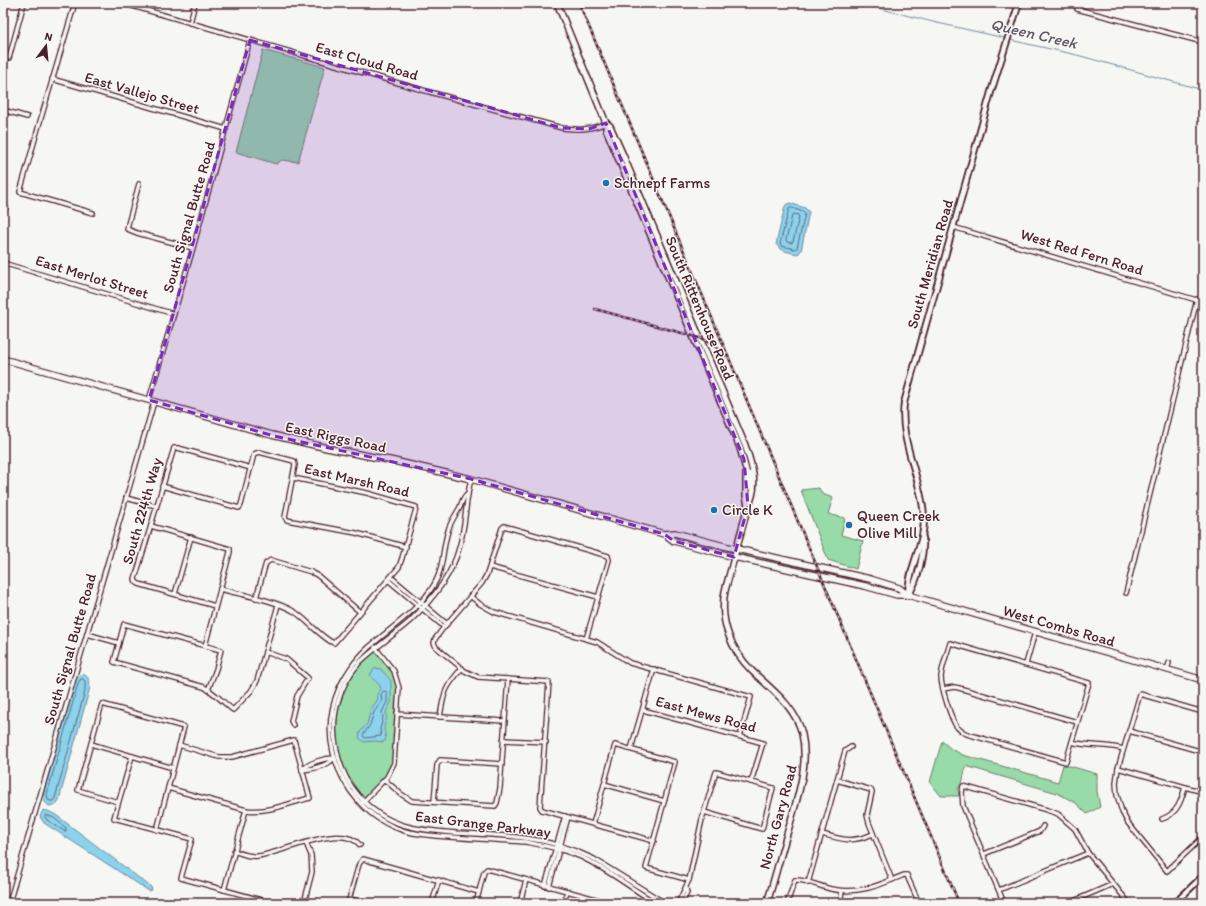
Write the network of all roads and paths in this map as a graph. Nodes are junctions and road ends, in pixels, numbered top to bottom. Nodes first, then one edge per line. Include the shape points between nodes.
1 (24, 3) edge
2 (75, 3) edge
3 (122, 3) edge
4 (195, 3) edge
5 (557, 3) edge
6 (1019, 3) edge
7 (1079, 3) edge
8 (190, 23) junction
9 (250, 40) junction
10 (1203, 42) edge
11 (9, 58) dead end
12 (52, 79) junction
13 (3, 110) edge
14 (27, 117) dead end
15 (606, 123) junction
16 (226, 130) junction
17 (139, 184) dead end
18 (93, 213) dead end
19 (953, 227) junction
20 (193, 248) junction
21 (3, 263) edge
22 (1197, 299) junction
23 (1203, 302) edge
24 (174, 314) junction
25 (3, 359) edge
26 (152, 401) junction
27 (738, 444) junction
28 (752, 467) junction
29 (251, 468) junction
30 (746, 470) junction
31 (293, 478) junction
32 (471, 479) junction
33 (162, 486) junction
34 (754, 490) junction
35 (467, 494) junction
36 (126, 498) junction
37 (156, 506) junction
38 (748, 506) junction
39 (151, 526) junction
40 (664, 534) junction
41 (191, 537) junction
42 (406, 547) junction
43 (736, 549) junction
44 (734, 557) junction
45 (490, 567) junction
46 (390, 579) junction
47 (220, 589) junction
48 (1126, 593) dead end
49 (175, 594) junction
50 (908, 595) junction
51 (470, 596) junction
52 (598, 597) junction
53 (256, 598) junction
54 (278, 605) junction
55 (421, 605) junction
56 (215, 606) junction
57 (360, 612) junction
58 (446, 626) junction
59 (1035, 632) junction
60 (87, 634) junction
61 (586, 638) junction
62 (119, 643) junction
63 (205, 646) junction
64 (374, 646) junction
65 (265, 652) junction
66 (1169, 663) dead end
67 (1026, 664) junction
68 (462, 668) junction
69 (654, 669) junction
70 (1167, 670) junction
71 (508, 679) junction
72 (1203, 680) edge
73 (943, 689) junction
74 (208, 690) junction
75 (643, 710) junction
76 (1203, 712) edge
77 (398, 714) junction
78 (440, 716) junction
79 (504, 721) junction
80 (1077, 722) junction
81 (293, 725) dead end
82 (1129, 731) junction
83 (740, 736) junction
84 (503, 740) junction
85 (546, 742) junction
86 (1072, 742) junction
87 (91, 744) junction
88 (180, 745) junction
89 (851, 747) dead end
90 (631, 749) junction
91 (1123, 749) junction
92 (1203, 752) edge
93 (132, 756) junction
94 (336, 758) junction
95 (502, 764) junction
96 (173, 768) junction
97 (1118, 768) junction
98 (302, 770) junction
99 (385, 780) junction
100 (837, 780) junction
101 (751, 782) junction
102 (604, 784) junction
103 (1186, 787) junction
104 (168, 788) junction
105 (1203, 792) edge
106 (664, 801) junction
107 (118, 802) junction
108 (434, 802) junction
109 (362, 803) junction
110 (246, 810) junction
111 (704, 812) junction
112 (567, 817) junction
113 (1162, 818) dead end
114 (593, 824) junction
115 (1043, 826) dead end
116 (157, 830) junction
117 (822, 834) junction
118 (873, 834) junction
119 (1203, 837) edge
120 (654, 841) junction
121 (306, 843) junction
122 (558, 845) junction
123 (360, 846) dead end
124 (557, 850) junction
125 (234, 851) junction
126 (1088, 853) junction
127 (984, 854) junction
128 (1203, 876) edge
129 (439, 880) junction
130 (526, 880) junction
131 (689, 880) junction
132 (892, 880) junction
133 (808, 883) junction
134 (1113, 884) junction
135 (547, 886) junction
136 (686, 888) junction
137 (224, 890) junction
138 (999, 890) junction
139 (567, 891) junction
140 (842, 891) junction
141 (479, 892) junction
142 (349, 901) edge
143 (9, 903) edge
144 (272, 903) edge
145 (304, 903) edge
146 (364, 903) edge
147 (432, 903) edge
148 (476, 903) edge
149 (520, 903) edge
150 (564, 903) edge
151 (605, 903) edge
152 (656, 903) edge
153 (665, 903) edge
154 (678, 903) edge
155 (682, 903) edge
156 (767, 903) edge
157 (788, 903) edge
158 (840, 903) edge
159 (919, 903) edge
160 (1004, 903) edge
161 (1069, 903) edge
162 (1129, 903) edge
163 (1175, 903) edge

1 - 11 street
2 - 12 street
3 - 8 street, East Cloud Road
4 - 8 street
5 - 15 main road, South Rittenhouse Road
6 - 19 street, South Meridian Road
7 - 10 street via 1077,9
8 - 9 street, East Cloud Road
9 - 15 street, East Cloud Road via 562,128 589,129
9 - 16 street, South Signal Butte Road
12 - 16 street, East Vallejo Street
12 - 18 street via 20,192
13 - 14 street
15 - 27 main road, South Rittenhouse Road via 606,129
15 - 28 main road, South Rittenhouse Road via 610,126 620,148
16 - 20 street, South Signal Butte Road
17 - 20 street via 127,229
19 - 22 street, West Red Fern Road
19 - 50 street, South Meridian Road via 903,409 905,436 924,522 924,549 914,586
20 - 24 street, South Signal Butte Road
21 - 24 street, East Merlot Street
22 - 23 street, West Red Fern Road
22 - 48 street
24 - 26 street, South Signal Butte Road
25 - 26 main road, East Riggs Road
26 - 32 main road, East Riggs Road via 274,436
26 - 36 street, South Signal Butte Road
27 - 28 main road via 743,447
27 - 30 main road, South Rittenhouse Road
28 - 34 main road, South Rittenhouse Road
29 - 31 street, East Marsh Road via 256,452 294,461
29 - 33 street, South 224th Way via 174,448
29 - 33 street via 239,508
30 - 34 main road via 750,486
30 - 38 main road, South Rittenhouse Road
31 - 42 street via 285,517 287,520 356,533
31 - 42 street, East Marsh Road via 367,493 416,507
32 - 35 street
32 - 40 main road, East Riggs Road
33 - 37 street, South 224th Way
34 - 38 main road, South Rittenhouse Road via 754,496
35 - 55 street via 448,530 439,574
35 - 55 street via 457,556 445,580
36 - 37 street
36 - 60 street, South Signal Butte Road
37 - 39 street, South 224th Way
38 - 43 main road, South Rittenhouse Road
39 - 41 street
39 - 49 street, South 224th Way via 136,582
40 - 43 main road, East Riggs Road via 675,533
40 - 44 main road, East Riggs Road via 674,541
41 - 47 street via 230,549
41 - 49 street
42 - 46 street via 399,567
43 - 44 main road, North Gary Road
43 - 50 main road, West Combs Road via 870,579 900,588
44 - 50 main road, West Combs Road via 897,595
44 - 156 main road, North Gary Road via 724,597 728,634 745,663 792,712 802,734 805,755 802,778
45 - 51 street via 482,583
45 - 52 street
45 - 52 street via 503,527 514,529 608,556
46 - 55 street
46 - 57 street
47 - 53 street
47 - 56 street
49 - 56 street
50 - 59 main road, West Combs Road
51 - 58 street
51 - 61 street via 491,611
52 - 61 street
53 - 54 street
53 - 57 street via 266,563 271,560 317,575
54 - 57 street via 301,616 334,643
54 - 65 street
55 - 58 street
55 - 64 street via 409,621
56 - 63 street
58 - 68 street via 434,643
59 - 67 street
59 - 70 main road, West Combs Road
60 - 62 street
60 - 143 street, South Signal Butte Road
61 - 69 street via 630,663
62 - 63 street via 124,624
62 - 74 street via 114,662
63 - 74 street via 221,650
64 - 77 street via 394,671 399,683
64 - 94 street via 354,670 340,696 334,730
65 - 74 street via 257,681 233,710
65 - 81 street via 286,659 308,678 297,696 291,721
66 - 70 street
67 - 73 street via 950,643 941,677
67 - 80 street via 1089,682
68 - 71 street via 478,677
68 - 78 street via 444,692
69 - 75 street
69 - 83 street via 751,697
70 - 72 main road, West Combs Road
71 - 79 street
71 - 85 street via 549,682
73 - 80 street via 959,688
73 - 86 street via 955,723 967,734 1066,762
75 - 83 street, East Mews Road
75 - 90 street
76 - 82 street via 1140,694
77 - 78 street
77 - 99 street via 394,763
78 - 79 street
79 - 84 street
80 - 86 street
82 - 91 street
82 - 92 street
83 - 101 street, East Mews Road via 763,743
84 - 85 street
84 - 95 street
85 - 112 street via 540,807 542,810
86 - 91 street via 1083,746 1112,746
87 - 88 street via 102,704 184,727
87 - 93 street
87 - 107 street via 78,790
88 - 96 street
88 - 98 street via 220,757 232,757 294,740
89 - 100 street via 845,751
90 - 102 street via 615,744
90 - 106 street via 675,762
91 - 97 street
93 - 96 street
93 - 107 street
94 - 98 street via 307,765
94 - 109 street
95 - 108 street via 498,802 495,806
95 - 108 street via 440,760 437,764
96 - 104 street
97 - 103 street
97 - 119 street via 1116,790 1122,812 1167,872
98 - 110 street via 310,798 267,810
99 - 108 street via 406,798
99 - 109 street
100 - 117 street
100 - 118 street via 868,788 872,792 867,815
101 - 111 street via 716,772
101 - 111 street via 773,788 762,829
102 - 106 street
102 - 114 street
103 - 105 street
103 - 113 street via 1177,808 1170,816
104 - 110 street
104 - 116 street
106 - 120 street
107 - 116 street via 114,818
109 - 122 street, East Grange Parkway via 387,819 415,829 527,838
109 - 124 street, East Grange Parkway via 369,812 383,821 406,831 526,842
110 - 125 street
111 - 131 street
112 - 114 street
112 - 122 street
114 - 120 street
115 - 127 street via 1040,831
116 - 137 street via 192,839 181,878
117 - 118 street via 845,840 857,840
117 - 133 street
118 - 132 street
120 - 131 street via 646,868
121 - 123 street via 342,837 354,840
121 - 125 street via 257,856
121 - 145 street via 311,855 312,872
122 - 124 street
122 - 153 street, East Grange Parkway via 600,862
124 - 135 street
124 - 152 street, East Grange Parkway via 591,862
125 - 137 street
126 - 127 street via 1075,829 1058,814 964,786 962,800
126 - 134 street
126 - 138 street
127 - 138 street
128 - 163 street
129 - 141 street
129 - 142 street via 363,859 359,864
129 - 147 street
130 - 135 street
130 - 141 street via 487,869
130 - 149 street
131 - 136 street
132 - 140 street via 860,891
132 - 159 street via 906,876
133 - 140 street
133 - 157 street via 795,880
134 - 161 street
134 - 162 street
135 - 139 street
136 - 154 street
136 - 155 street via 687,893
137 - 144 street
138 - 160 street
139 - 150 street
139 - 151 street
140 - 158 street
141 - 148 street
142 - 146 street

